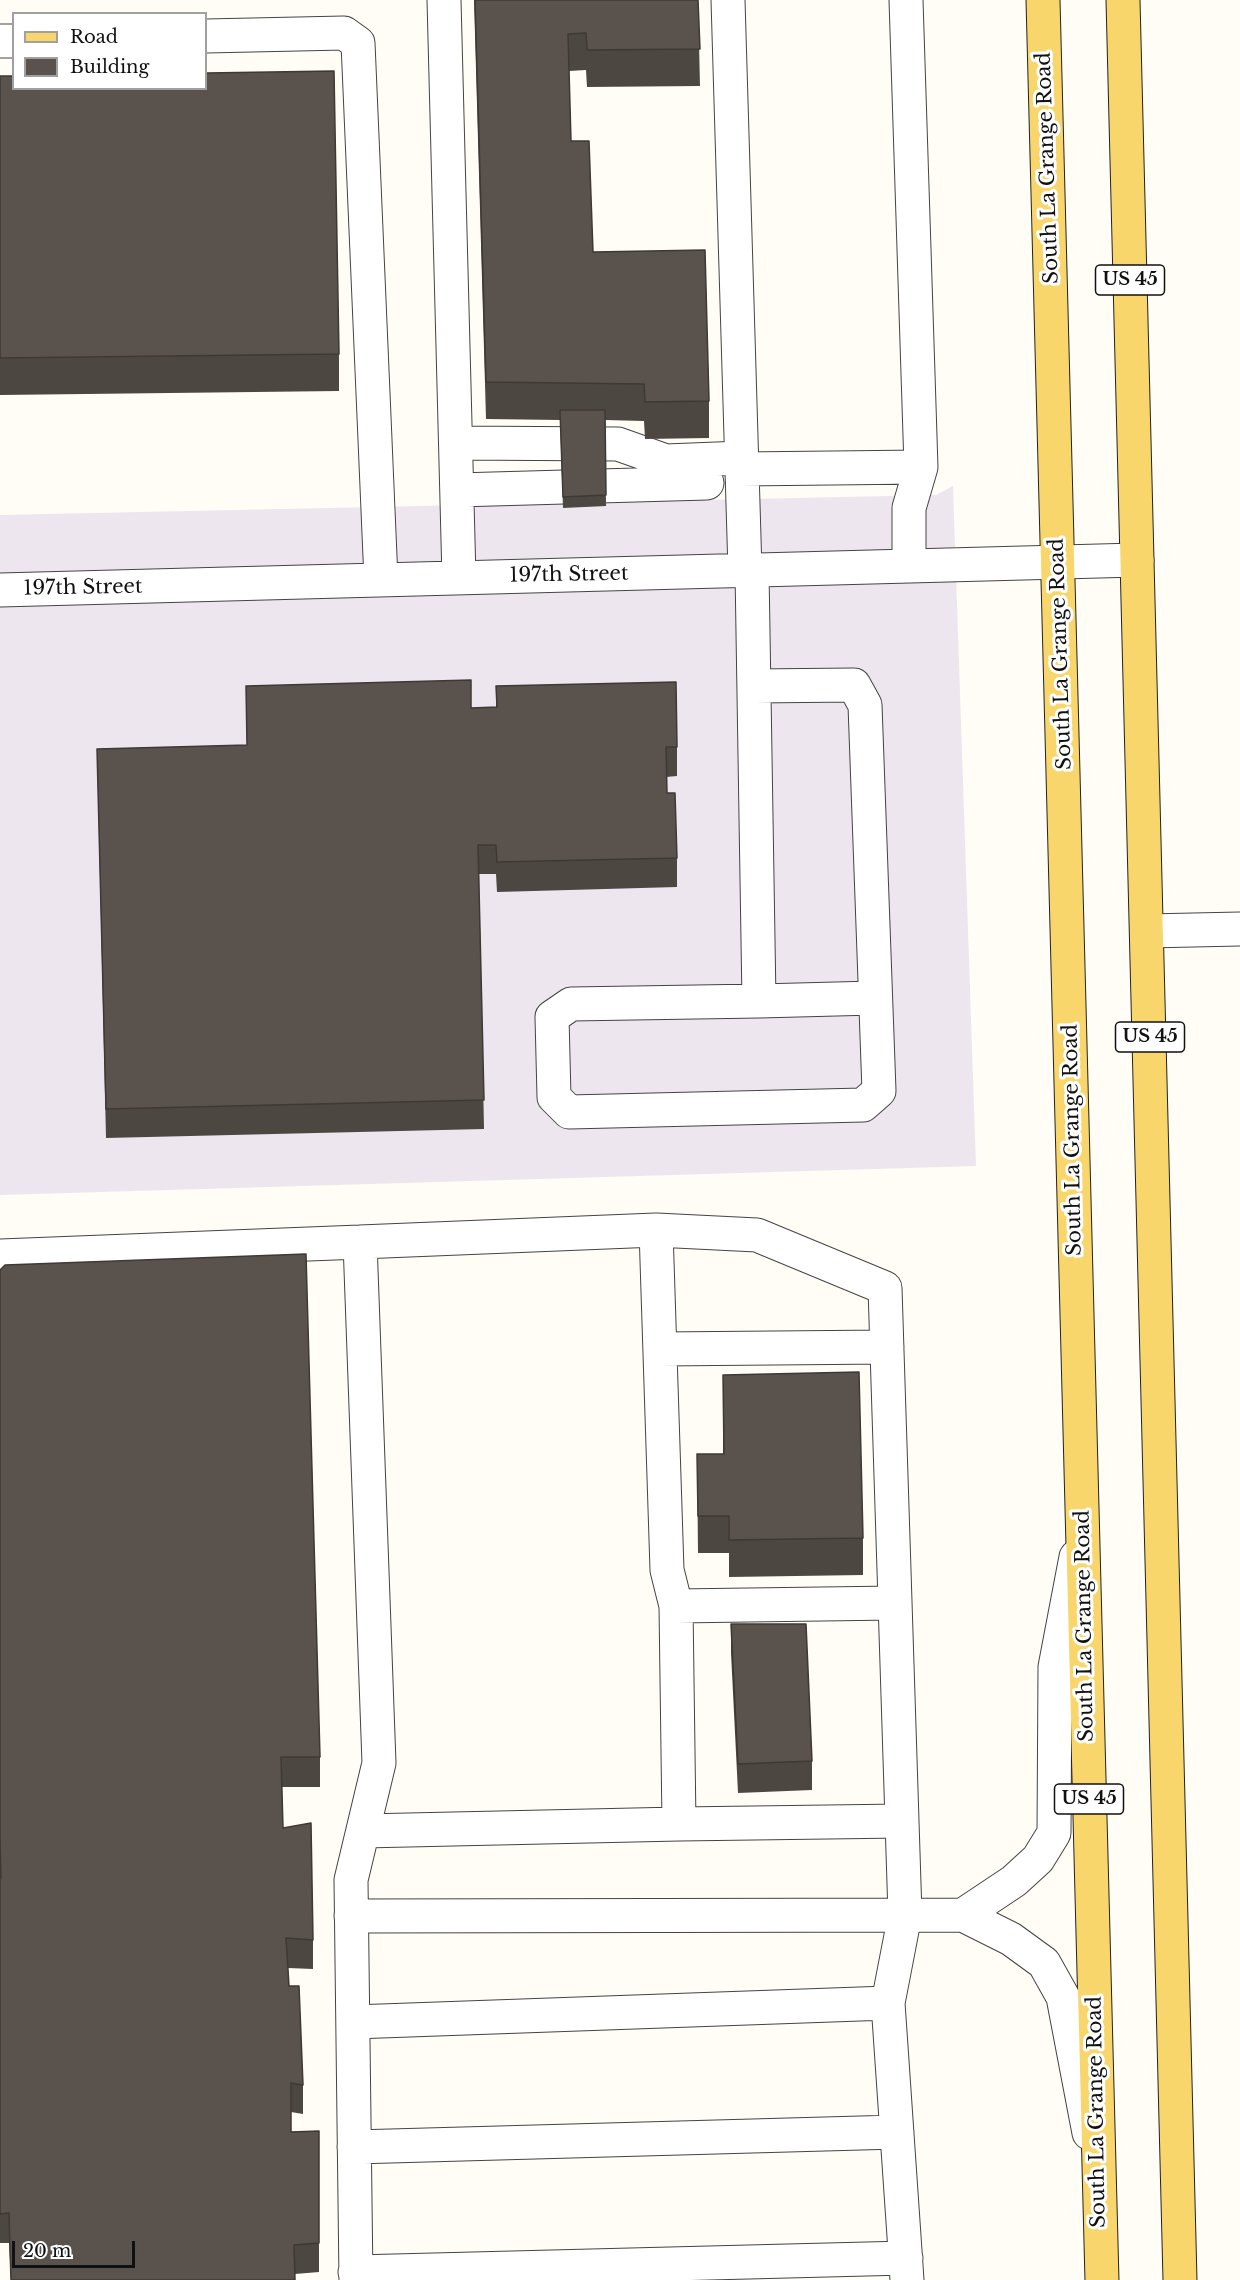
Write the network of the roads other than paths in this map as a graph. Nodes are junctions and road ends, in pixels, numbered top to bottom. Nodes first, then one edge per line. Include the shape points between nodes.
1 (444, 0) edge
2 (728, 0) edge
3 (906, 0) edge
4 (1043, 0) edge
5 (1123, 0) edge
6 (207, 36) edge
7 (456, 442) junction
8 (921, 466) junction
9 (742, 470) junction
10 (457, 490) junction
11 (1137, 560) junction
12 (1059, 562) junction
13 (909, 566) junction
14 (748, 571) junction
15 (459, 578) junction
16 (381, 580) junction
17 (0, 590) edge
18 (754, 686) junction
19 (1240, 929) edge
20 (1147, 931) junction
21 (875, 998) junction
22 (759, 1001) junction
23 (656, 1230) junction
24 (360, 1242) junction
25 (0, 1256) edge
26 (887, 1347) junction
27 (660, 1349) junction
28 (1082, 1526) junction
29 (895, 1603) junction
30 (676, 1606) junction
31 (902, 1821) junction
32 (679, 1824) junction
33 (363, 1830) junction
34 (905, 1915) junction
35 (963, 1915) junction
36 (351, 1916) junction
37 (888, 2003) junction
38 (353, 2022) junction
39 (897, 2132) junction
40 (354, 2147) junction
41 (1099, 2187) junction
42 (906, 2269) edge
43 (590, 2273) edge
44 (356, 2276) edge
45 (1102, 2280) edge
46 (1180, 2280) edge

1 - 7 street
2 - 9 street
3 - 8 street
4 - 12 main road, South La Grange Road / US 45
5 - 11 main road, US 45
6 - 16 street via 344,33 358,43
7 - 9 street via 618,444 666,461
7 - 10 street
8 - 9 street
8 - 13 street via 909,508
9 - 10 street
9 - 14 street
10 - 15 street
11 - 12 street, 197th Street
11 - 20 main road, US 45
12 - 13 street, 197th Street
12 - 28 main road, South La Grange Road / US 45
13 - 14 street, 197th Street
14 - 15 street, 197th Street
14 - 18 street
15 - 16 street, 197th Street
16 - 17 street, 197th Street
18 - 21 street via 854,685 865,705
18 - 22 street
19 - 20 street
20 - 46 main road, US 45
21 - 22 street
21 - 22 street via 879,1091 862,1105 569,1112 555,1097 552,1017 571,1004
23 - 24 street
23 - 26 street via 757,1235 885,1288
23 - 27 street
24 - 25 street
24 - 33 street via 379,1763
26 - 27 street
26 - 29 street
27 - 30 street via 667,1570
28 - 35 street via 1055,1667 1054,1833 1038,1858 1014,1881
28 - 41 main road, South La Grange Road / US 45
29 - 30 street
29 - 31 street
30 - 32 street
31 - 32 street
31 - 34 street
32 - 33 street
33 - 36 street via 351,1880
34 - 35 street
34 - 36 street
34 - 37 street
35 - 41 street via 1011,1939 1044,1963 1063,1997
36 - 38 street
37 - 38 street
37 - 39 street
38 - 40 street
39 - 40 street
39 - 42 street
40 - 44 street
41 - 45 main road, South La Grange Road / US 45
42 - 43 street
43 - 44 street

